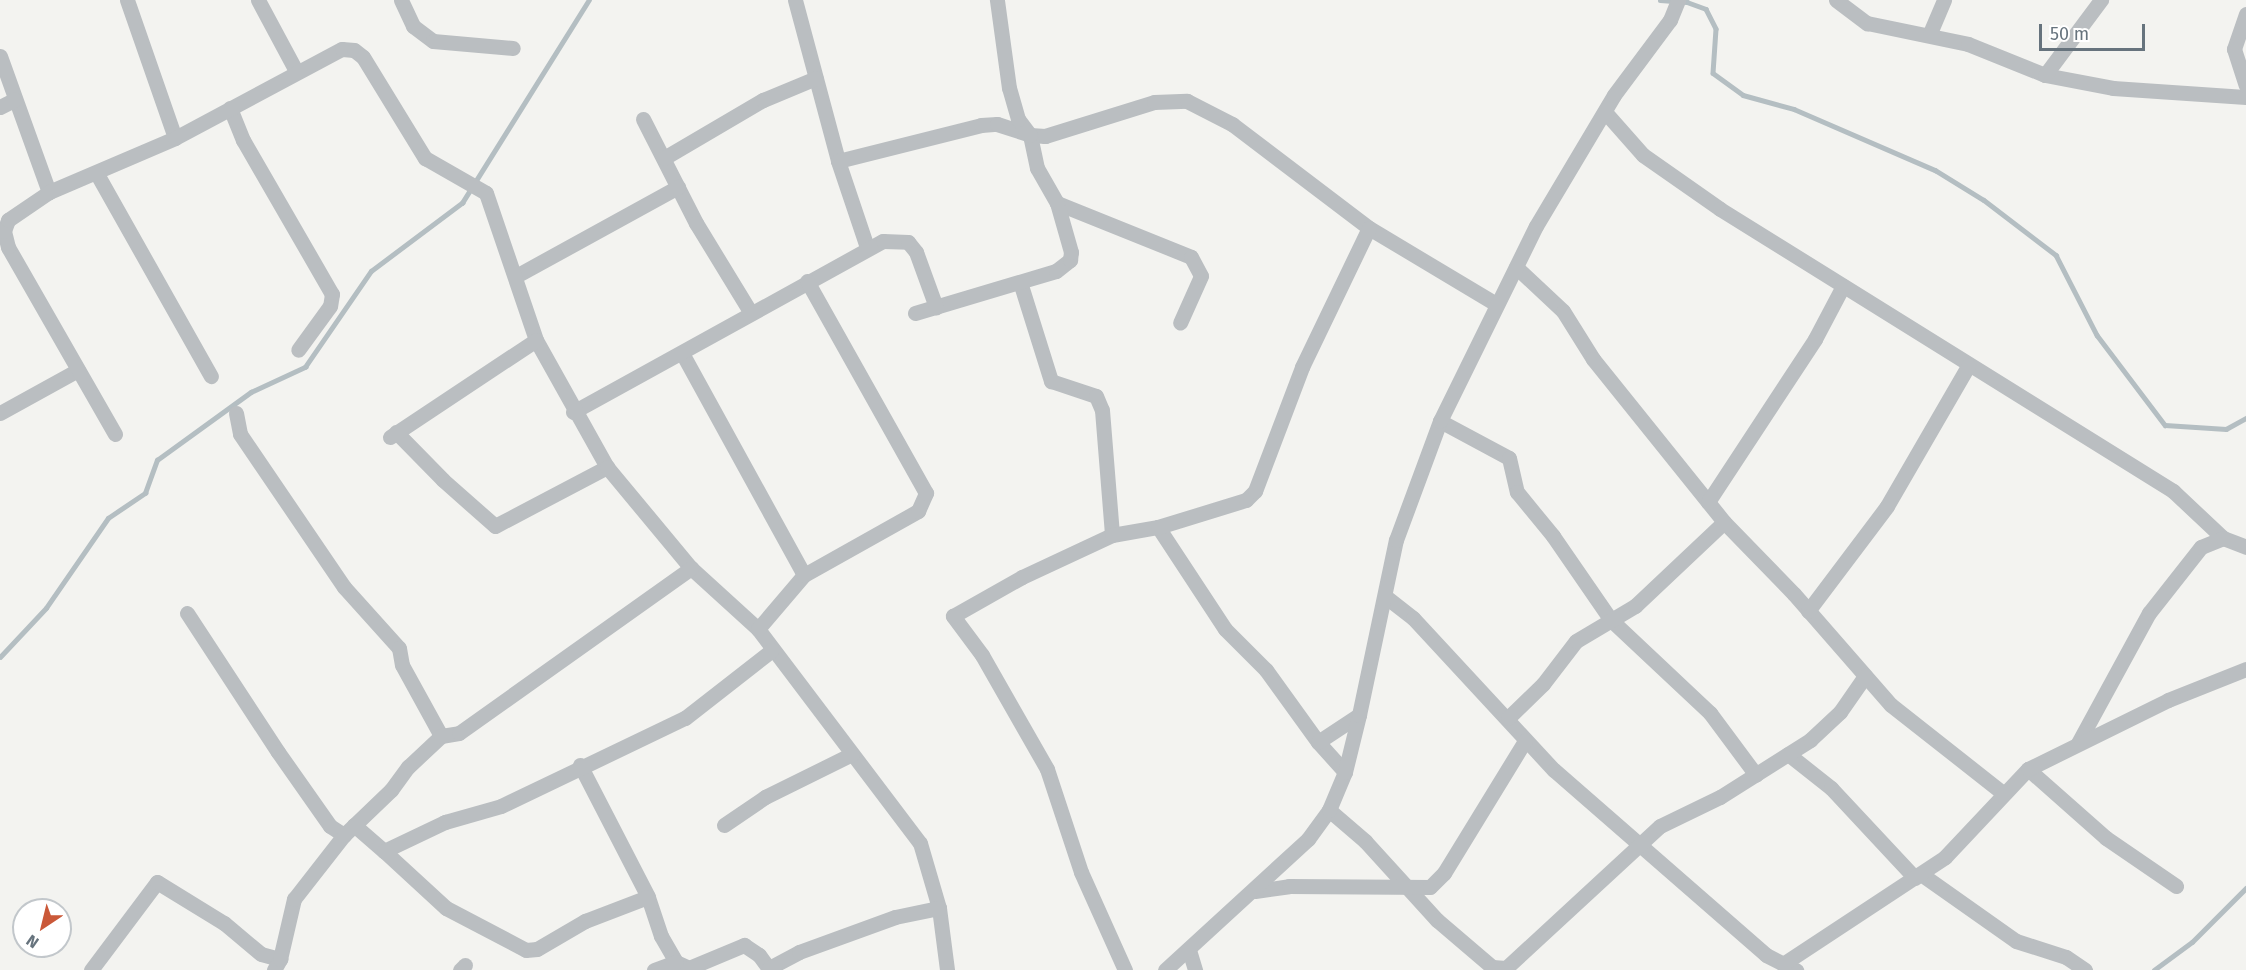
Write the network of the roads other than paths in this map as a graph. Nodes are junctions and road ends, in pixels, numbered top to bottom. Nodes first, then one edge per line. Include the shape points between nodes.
1 (127, 0) edge
2 (258, 0) edge
3 (401, 0) edge
4 (795, 0) edge
5 (997, 0) edge
6 (1836, 0) edge
7 (1944, 0) edge
8 (2101, 0) edge
9 (1676, 5) edge
10 (2246, 14) edge
11 (1930, 33) junction
12 (513, 48) dead end
13 (0, 56) edge
14 (296, 71) junction
15 (2045, 75) junction
16 (816, 78) junction
17 (2246, 85) edge
18 (2246, 97) edge
19 (7, 104) edge
20 (230, 108) junction
21 (1605, 112) junction
22 (643, 119) dead end
23 (1030, 135) junction
24 (175, 138) junction
25 (664, 158) junction
26 (838, 161) junction
27 (97, 174) junction
28 (678, 187) junction
29 (49, 192) junction
30 (1057, 203) junction
31 (1370, 228) junction
32 (867, 247) junction
33 (1516, 267) junction
34 (516, 276) junction
35 (807, 281) junction
36 (1020, 282) junction
37 (1843, 286) junction
38 (1496, 304) junction
39 (936, 307) junction
40 (751, 313) junction
41 (915, 313) dead end
42 (1180, 323) dead end
43 (536, 340) junction
44 (298, 350) dead end
45 (682, 353) junction
46 (1968, 366) junction
47 (78, 370) junction
48 (211, 376) dead end
49 (573, 412) junction
50 (0, 413) edge
51 (236, 413) dead end
52 (1440, 421) junction
53 (115, 434) dead end
54 (607, 467) junction
55 (1708, 502) junction
56 (1725, 522) junction
57 (1158, 527) junction
58 (1112, 535) junction
59 (2223, 538) junction
60 (2246, 548) edge
61 (692, 568) junction
62 (804, 575) junction
63 (1386, 597) junction
64 (1808, 611) junction
65 (187, 612) dead end
66 (1611, 620) junction
67 (758, 629) junction
68 (772, 650) junction
69 (2246, 669) edge
70 (1865, 676) junction
71 (1359, 715) junction
72 (1508, 718) junction
73 (441, 736) junction
74 (1525, 741) junction
75 (1318, 742) junction
76 (2078, 742) junction
77 (852, 754) junction
78 (1788, 754) junction
79 (580, 765) junction
80 (2028, 769) junction
81 (1345, 772) junction
82 (1756, 775) junction
83 (2003, 793) junction
84 (1329, 810) junction
85 (724, 825) dead end
86 (349, 830) junction
87 (1642, 843) junction
88 (384, 851) junction
89 (1918, 876) junction
90 (2176, 886) dead end
91 (1407, 889) junction
92 (1255, 891) junction
93 (648, 897) junction
94 (939, 908) junction
95 (1189, 950) junction
96 (676, 962) junction
97 (277, 964) edge
98 (1789, 967) edge
99 (770, 969) edge
100 (91, 970) edge
101 (654, 970) edge
102 (947, 970) edge
103 (1125, 970) edge
104 (1165, 970) edge
105 (1195, 970) edge
106 (2085, 970) edge

1 - 24 street
2 - 14 street
3 - 12 street via 413,26 433,41
4 - 16 street
5 - 23 street via 1009,88 1018,120
6 - 11 street via 1867,23
7 - 11 street
8 - 15 street
9 - 21 street
10 - 17 street via 2234,49
11 - 15 street
13 - 19 street
14 - 20 street
14 - 34 street via 342,49 354,50 363,57 425,158 486,193
15 - 18 street via 2112,88
16 - 25 street via 763,100
16 - 26 street
19 - 29 street
20 - 24 street
20 - 44 street via 243,140 332,294 330,306
21 - 33 street via 1536,226
21 - 37 street via 1643,155
22 - 25 street
23 - 26 street via 997,124 981,125
23 - 30 street via 1037,168
23 - 31 street via 1074,129 1154,102 1187,101 1232,124
24 - 27 street
25 - 28 street
26 - 32 street
27 - 29 street
27 - 48 street
28 - 34 street
28 - 40 street
29 - 47 street via 8,220 4,231 8,247
30 - 36 street via 1070,260 1056,271
30 - 42 street via 1191,257 1201,276
31 - 38 street
31 - 57 street via 1302,367 1255,491 1231,506
32 - 35 street
32 - 39 street via 897,239 908,242 916,252
33 - 38 street
33 - 55 street via 1563,311 1593,359
34 - 43 street
35 - 40 street
35 - 62 street via 926,493 918,511
36 - 39 street
36 - 58 street via 1051,381 1096,396 1102,410
37 - 46 street
37 - 55 street via 1815,339
38 - 52 street
39 - 41 street
40 - 45 street
43 - 49 street
43 - 54 street via 393,435 495,526
45 - 49 street
45 - 62 street
46 - 59 street via 2173,491
46 - 64 street via 1887,506
47 - 50 street
47 - 53 street
49 - 54 street
51 - 73 street via 240,434 344,587 399,648 402,665
52 - 63 street via 1407,502
52 - 66 street via 1509,458 1517,492
54 - 61 street
55 - 56 street
56 - 64 street
56 - 66 street via 1635,606
57 - 58 street
57 - 75 street via 1225,628 1266,670
58 - 103 street via 1022,577 953,616 982,655 1047,769 1081,872
59 - 60 street
59 - 76 street via 2201,547 2144,621
61 - 67 street
61 - 73 street via 459,733
62 - 67 street
63 - 71 street
63 - 72 street via 1413,618
64 - 70 street
65 - 86 street via 330,826
66 - 72 street via 1575,641 1543,684
66 - 82 street via 1710,713
67 - 68 street
68 - 77 street
68 - 79 street via 685,718
69 - 76 street
70 - 78 street via 1829,725
70 - 83 street via 1912,723
71 - 75 street
71 - 81 street
72 - 74 street
73 - 86 street
74 - 87 street
74 - 91 street via 1444,873 1430,887
75 - 81 street
76 - 80 street
77 - 85 street via 765,797
77 - 94 street via 920,843
78 - 82 street
78 - 89 street via 1832,788
79 - 88 street via 501,806 445,822
79 - 93 street
80 - 83 street
80 - 90 street via 2106,838
81 - 84 street
82 - 87 street via 1660,826
83 - 89 street via 1962,841
84 - 91 street via 1365,841
84 - 92 street via 1308,839
86 - 88 street
86 - 97 street via 294,899
87 - 91 street via 1506,968 1491,967
87 - 98 street via 1766,954
88 - 93 street via 446,908 526,950 537,949 585,921
89 - 98 street
89 - 106 street via 2016,941 2066,957
91 - 92 street via 1309,886
92 - 95 street
93 - 96 street via 661,936
94 - 99 street via 895,916 799,952
94 - 102 street
95 - 104 street
95 - 105 street
96 - 99 street via 689,968 744,945
96 - 101 street
97 - 100 street via 224,923 157,882

